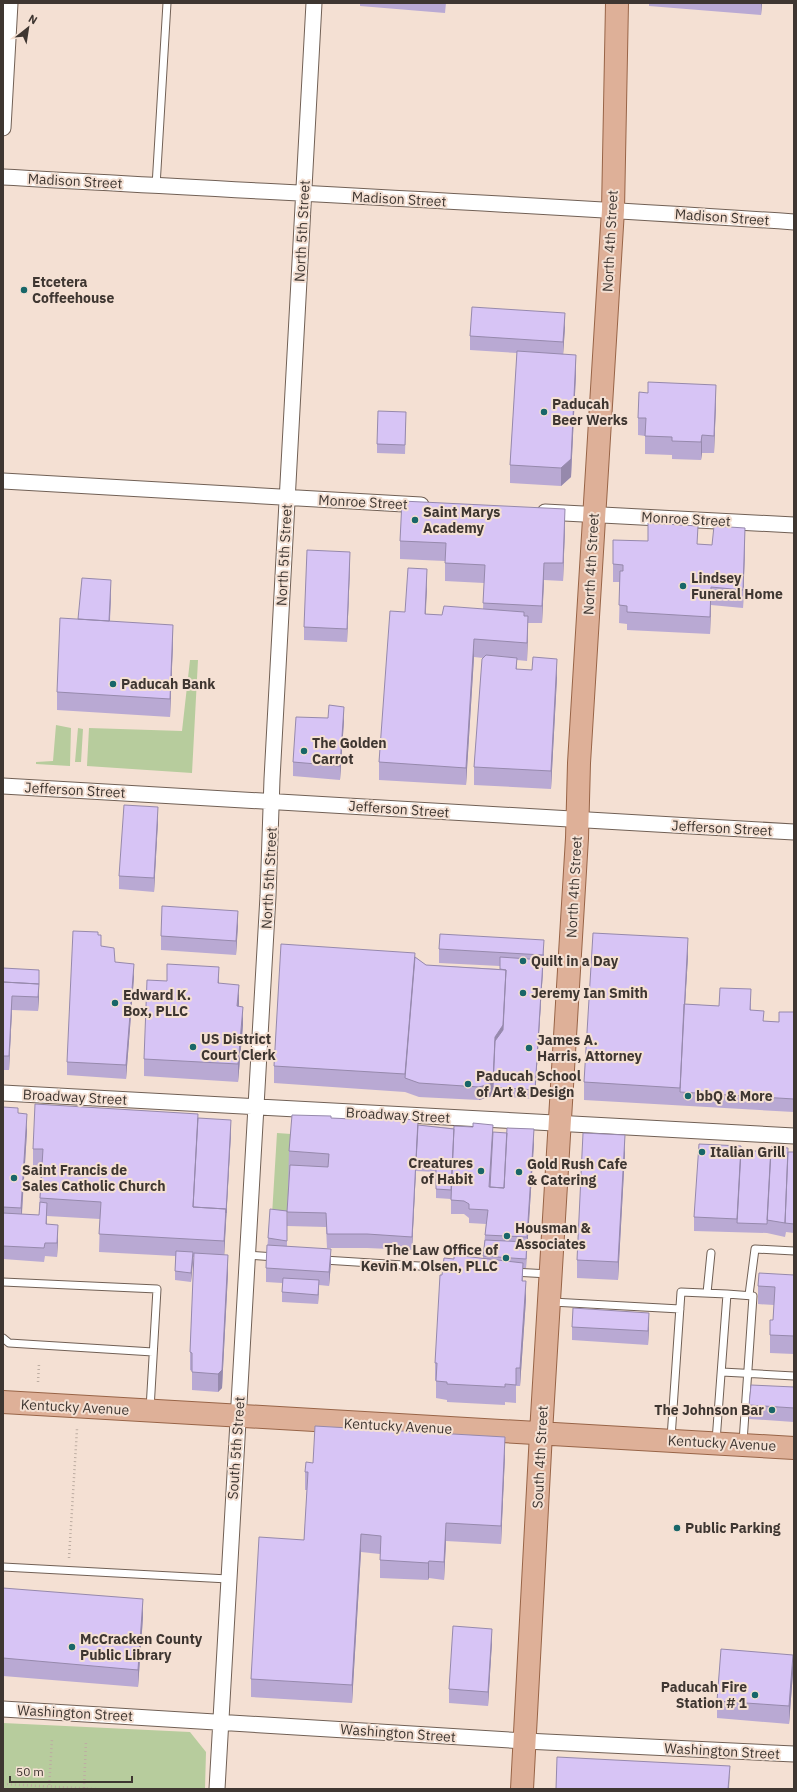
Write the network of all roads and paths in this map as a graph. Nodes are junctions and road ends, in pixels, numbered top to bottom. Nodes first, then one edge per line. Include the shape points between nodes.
1 (10, 3) edge
2 (167, 3) edge
3 (314, 3) edge
4 (617, 3) edge
5 (3, 128) edge
6 (3, 177) edge
7 (156, 186) junction
8 (304, 194) junction
9 (613, 210) junction
10 (794, 222) edge
11 (3, 481) edge
12 (287, 498) junction
13 (437, 506) edge
14 (531, 511) edge
15 (594, 515) junction
16 (794, 525) edge
17 (3, 786) edge
18 (272, 801) junction
19 (577, 820) junction
20 (794, 832) edge
21 (3, 1093) edge
22 (256, 1107) junction
23 (560, 1125) junction
24 (794, 1136) edge
25 (794, 1251) edge
26 (711, 1253) dead end
27 (247, 1256) junction
28 (279, 1257) edge
29 (319, 1260) edge
30 (455, 1268) edge
31 (503, 1271) edge
32 (551, 1274) junction
33 (3, 1282) edge
34 (708, 1293) junction
35 (727, 1294) junction
36 (749, 1295) junction
37 (550, 1302) junction
38 (680, 1309) junction
39 (3, 1338) edge
40 (154, 1352) junction
41 (40, 1364) dead end
42 (722, 1372) junction
43 (749, 1373) junction
44 (794, 1376) edge
45 (38, 1382) dead end
46 (3, 1402) edge
47 (150, 1411) junction
48 (238, 1416) junction
49 (77, 1429) dead end
50 (541, 1433) junction
51 (671, 1440) junction
52 (716, 1443) junction
53 (743, 1445) junction
54 (794, 1448) edge
55 (69, 1558) dead end
56 (3, 1567) edge
57 (228, 1579) junction
58 (3, 1709) edge
59 (220, 1722) junction
60 (52, 1739) dead end
61 (86, 1741) dead end
62 (525, 1741) junction
63 (794, 1754) edge
64 (3, 1784) edge
65 (49, 1788) edge
66 (84, 1789) edge
67 (97, 1789) edge
68 (217, 1789) edge
69 (522, 1789) edge

1 - 5 street
2 - 7 lane
3 - 8 street, North 5th Street
4 - 9 main road, North 4th Street
6 - 7 street, Madison Street
7 - 8 street, Madison Street
8 - 9 street, Madison Street
8 - 12 street, North 5th Street
9 - 10 street, Madison Street
9 - 15 main road, North 4th Street
11 - 12 street, Monroe Street
12 - 13 street, Monroe Street
12 - 18 street, North 5th Street
14 - 15 street, Monroe Street
15 - 16 street, Monroe Street
15 - 19 main road, North 4th Street
17 - 18 street, Jefferson Street
18 - 19 street, Jefferson Street
18 - 22 street, North 5th Street
19 - 20 street, Jefferson Street
19 - 23 main road, North 4th Street via 578,838
21 - 22 street, Broadway Street
22 - 23 street, Broadway Street
22 - 27 street, South 5th Street
23 - 24 street, Broadway Street
23 - 32 main road, South 4th Street
25 - 36 lane via 754,1249 755,1278
26 - 34 lane
27 - 28 lane
27 - 48 street, South 5th Street
29 - 30 lane
31 - 32 lane
32 - 37 main road, South 4th Street
33 - 40 lane via 157,1289
34 - 35 lane
34 - 38 lane via 681,1292
35 - 36 lane
35 - 42 lane
36 - 43 lane via 753,1296
37 - 38 lane
37 - 50 main road, South 4th Street
38 - 51 lane
39 - 40 lane via 9,1344
40 - 47 lane
41 - 45 path
42 - 43 lane
42 - 52 lane
43 - 44 lane
43 - 53 lane
46 - 47 main road, Kentucky Avenue
47 - 48 main road, Kentucky Avenue
48 - 50 main road, Kentucky Avenue
48 - 57 street, South 5th Street
49 - 55 path
50 - 51 main road, Kentucky Avenue
50 - 62 main road, South 4th Street
51 - 52 main road, Kentucky Avenue
52 - 53 main road, Kentucky Avenue
53 - 54 main road, Kentucky Avenue
56 - 57 lane
57 - 59 street, South 5th Street
58 - 59 street, Washington Street
59 - 62 street, Washington Street
59 - 68 street, South 5th Street
60 - 65 path
61 - 66 path
62 - 63 street, Washington Street
62 - 69 main road, South 4th Street
64 - 65 path
65 - 66 path
66 - 67 path

